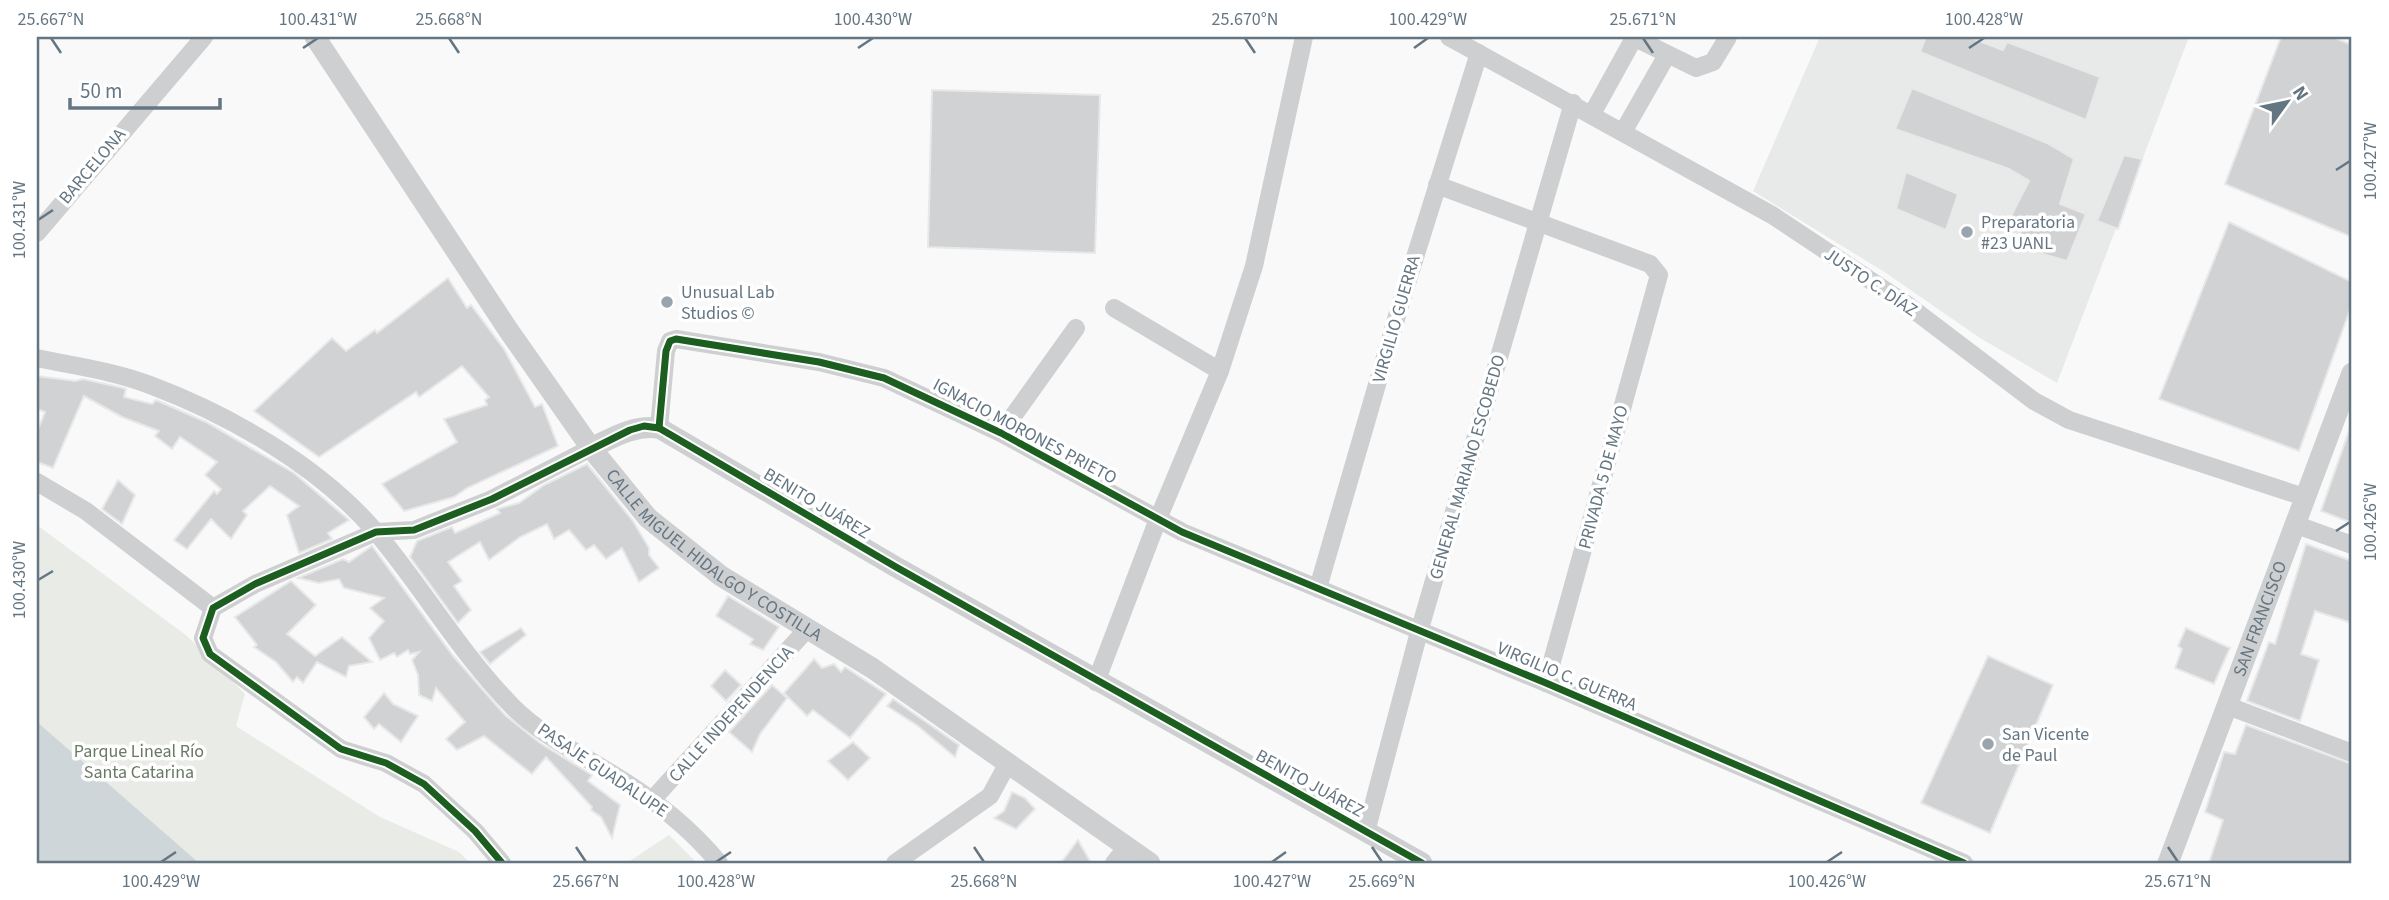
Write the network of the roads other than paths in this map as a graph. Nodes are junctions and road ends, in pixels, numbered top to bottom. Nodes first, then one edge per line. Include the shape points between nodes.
1 (204, 37) edge
2 (315, 37) edge
3 (1304, 37) edge
4 (1448, 37) edge
5 (1633, 37) edge
6 (1728, 37) edge
7 (1479, 53) junction
8 (1667, 55) junction
9 (1573, 103) junction
10 (1592, 114) junction
11 (1623, 132) junction
12 (1437, 185) junction
13 (1539, 222) junction
14 (37, 233) edge
15 (1114, 308) dead end
16 (1076, 328) dead end
17 (37, 358) edge
18 (1220, 371) junction
19 (2352, 373) edge
20 (659, 428) junction
21 (1001, 433) junction
22 (592, 449) junction
23 (37, 482) edge
24 (2304, 497) junction
25 (1158, 519) junction
26 (2294, 524) junction
27 (376, 532) junction
28 (2352, 545) edge
29 (1318, 588) junction
30 (213, 608) junction
31 (808, 628) junction
32 (1419, 632) junction
33 (1096, 682) junction
34 (1546, 684) junction
35 (2228, 706) junction
36 (2352, 753) edge
37 (1008, 763) junction
38 (653, 799) junction
39 (1366, 832) junction
40 (1121, 855) edge
41 (502, 863) edge
42 (719, 863) edge
43 (895, 863) edge
44 (1150, 863) edge
45 (1422, 863) edge
46 (1965, 863) edge
47 (2168, 863) edge

1 - 14 street, BARCELONA
2 - 22 street, CALLE MIGUEL HIDALGO Y COSTILLA
3 - 18 street via 1254,266
4 - 7 street, JUSTO C. DÍAZ
5 - 8 street
5 - 10 street
6 - 8 street via 1722,51 1705,68 1684,65
7 - 9 street, JUSTO C. DÍAZ
7 - 12 street, VIRGILIO GUERRA
8 - 11 street
9 - 10 street, JUSTO C. DÍAZ
9 - 13 street, GENERAL MARIANO ESCOBEDO
10 - 11 street, JUSTO C. DÍAZ
11 - 24 street, JUSTO C. DÍAZ via 1772,215 1906,304 2034,401 2069,420
12 - 13 street
12 - 29 street, VIRGILIO GUERRA
13 - 32 street, GENERAL MARIANO ESCOBEDO
13 - 34 street, PRIVADA 5 DE MAYO via 1650,264 1658,279
15 - 18 street
16 - 21 street, IGNACIO MORONES PRIETO
17 - 27 street, PASAJE GUADALUPE via 149,384 223,416 323,480
18 - 25 street
19 - 24 street, SAN FRANCISCO
20 - 21 street, IGNACIO MORONES PRIETO via 665,358 670,341 682,339 884,378
20 - 22 street via 630,430
20 - 33 street, BENITO JUÁREZ
21 - 25 street, IGNACIO MORONES PRIETO
22 - 27 street via 492,499 414,530
22 - 31 street, CALLE MIGUEL HIDALGO Y COSTILLA via 648,518 672,538 721,576
23 - 30 street via 86,511
24 - 26 street, SAN FRANCISCO
25 - 29 street, VIRGILIO C. GUERRA
25 - 33 street
26 - 28 street
26 - 35 street, SAN FRANCISCO
27 - 30 street via 255,584
27 - 38 street, PASAJE GUADALUPE via 471,659 514,708 567,747
29 - 32 street, VIRGILIO C. GUERRA
30 - 41 street via 203,638 207,649 341,749 386,763 424,784
31 - 37 street, CALLE MIGUEL HIDALGO Y COSTILLA
31 - 38 street, CALLE INDEPENDENCIA
32 - 34 street, VIRGILIO C. GUERRA
32 - 39 street, GENERAL MARIANO ESCOBEDO
33 - 39 street, BENITO JUÁREZ
34 - 46 street, VIRGILIO C. GUERRA
35 - 36 street
35 - 47 street, SAN FRANCISCO
37 - 40 street, CALLE MIGUEL HIDALGO Y COSTILLA
37 - 43 street via 989,796
38 - 42 street, PASAJE GUADALUPE
39 - 45 street, BENITO JUÁREZ
40 - 44 street, CALLE MIGUEL HIDALGO Y COSTILLA

